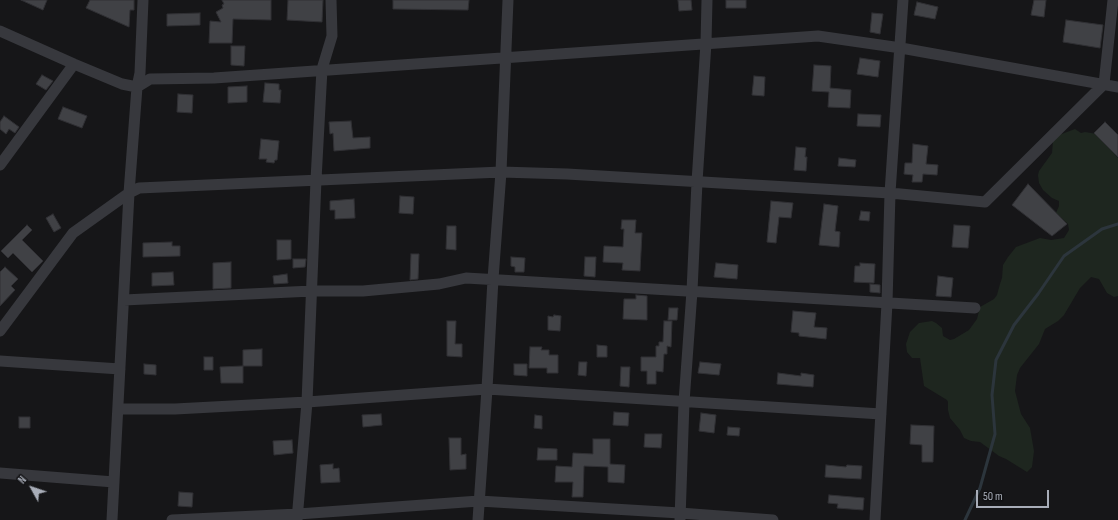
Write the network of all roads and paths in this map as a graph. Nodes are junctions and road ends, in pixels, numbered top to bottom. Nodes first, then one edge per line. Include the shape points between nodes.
1 (143, 0) edge
2 (331, 0) edge
3 (508, 0) edge
4 (707, 0) edge
5 (903, 0) edge
6 (1113, 0) edge
7 (0, 31) edge
8 (706, 43) junction
9 (901, 48) junction
10 (506, 58) junction
11 (74, 64) junction
12 (322, 69) junction
13 (1104, 84) junction
14 (137, 86) junction
15 (1118, 87) edge
16 (3, 154) edge
17 (0, 165) edge
18 (501, 172) junction
19 (316, 180) junction
20 (697, 182) junction
21 (890, 193) junction
22 (129, 194) junction
23 (493, 279) junction
24 (312, 291) junction
25 (692, 291) junction
26 (124, 300) junction
27 (888, 303) junction
28 (975, 308) dead end
29 (0, 331) edge
30 (0, 361) edge
31 (120, 369) junction
32 (487, 390) junction
33 (308, 402) junction
34 (684, 402) junction
35 (119, 409) junction
36 (881, 414) junction
37 (0, 473) edge
38 (114, 482) junction
39 (479, 501) junction
40 (680, 516) edge
41 (297, 517) edge
42 (112, 520) edge
43 (172, 520) edge
44 (478, 520) edge
45 (773, 520) edge
46 (875, 520) edge

1 - 14 street via 140,73
2 - 12 street via 332,36
3 - 10 street
4 - 8 street
5 - 9 street
6 - 13 street
7 - 11 street
8 - 9 street via 818,36
8 - 10 street
8 - 20 street
9 - 13 street
9 - 21 street
10 - 12 street
10 - 18 street
11 - 14 street via 122,84
11 - 16 street
12 - 14 street via 214,78 150,79
12 - 19 street
13 - 15 street
13 - 21 street via 985,202
14 - 22 street
16 - 17 street
18 - 19 street
18 - 20 street
18 - 23 street
19 - 22 street via 139,188
19 - 24 street
20 - 21 street
20 - 25 street
21 - 27 street
22 - 26 street
22 - 29 street via 73,233
23 - 24 street via 466,278 439,284 363,291
23 - 25 street
23 - 32 street
24 - 26 street
24 - 33 street
25 - 27 street
25 - 34 street
26 - 31 street
27 - 28 street
27 - 36 street
30 - 31 street
31 - 35 street
32 - 33 street
32 - 34 street
32 - 39 street
33 - 35 street via 175,409
33 - 41 street
34 - 36 street
34 - 40 street
35 - 38 street
36 - 46 street
37 - 38 street
38 - 42 street
39 - 40 street
39 - 41 street
39 - 44 street
40 - 45 street
41 - 43 street

